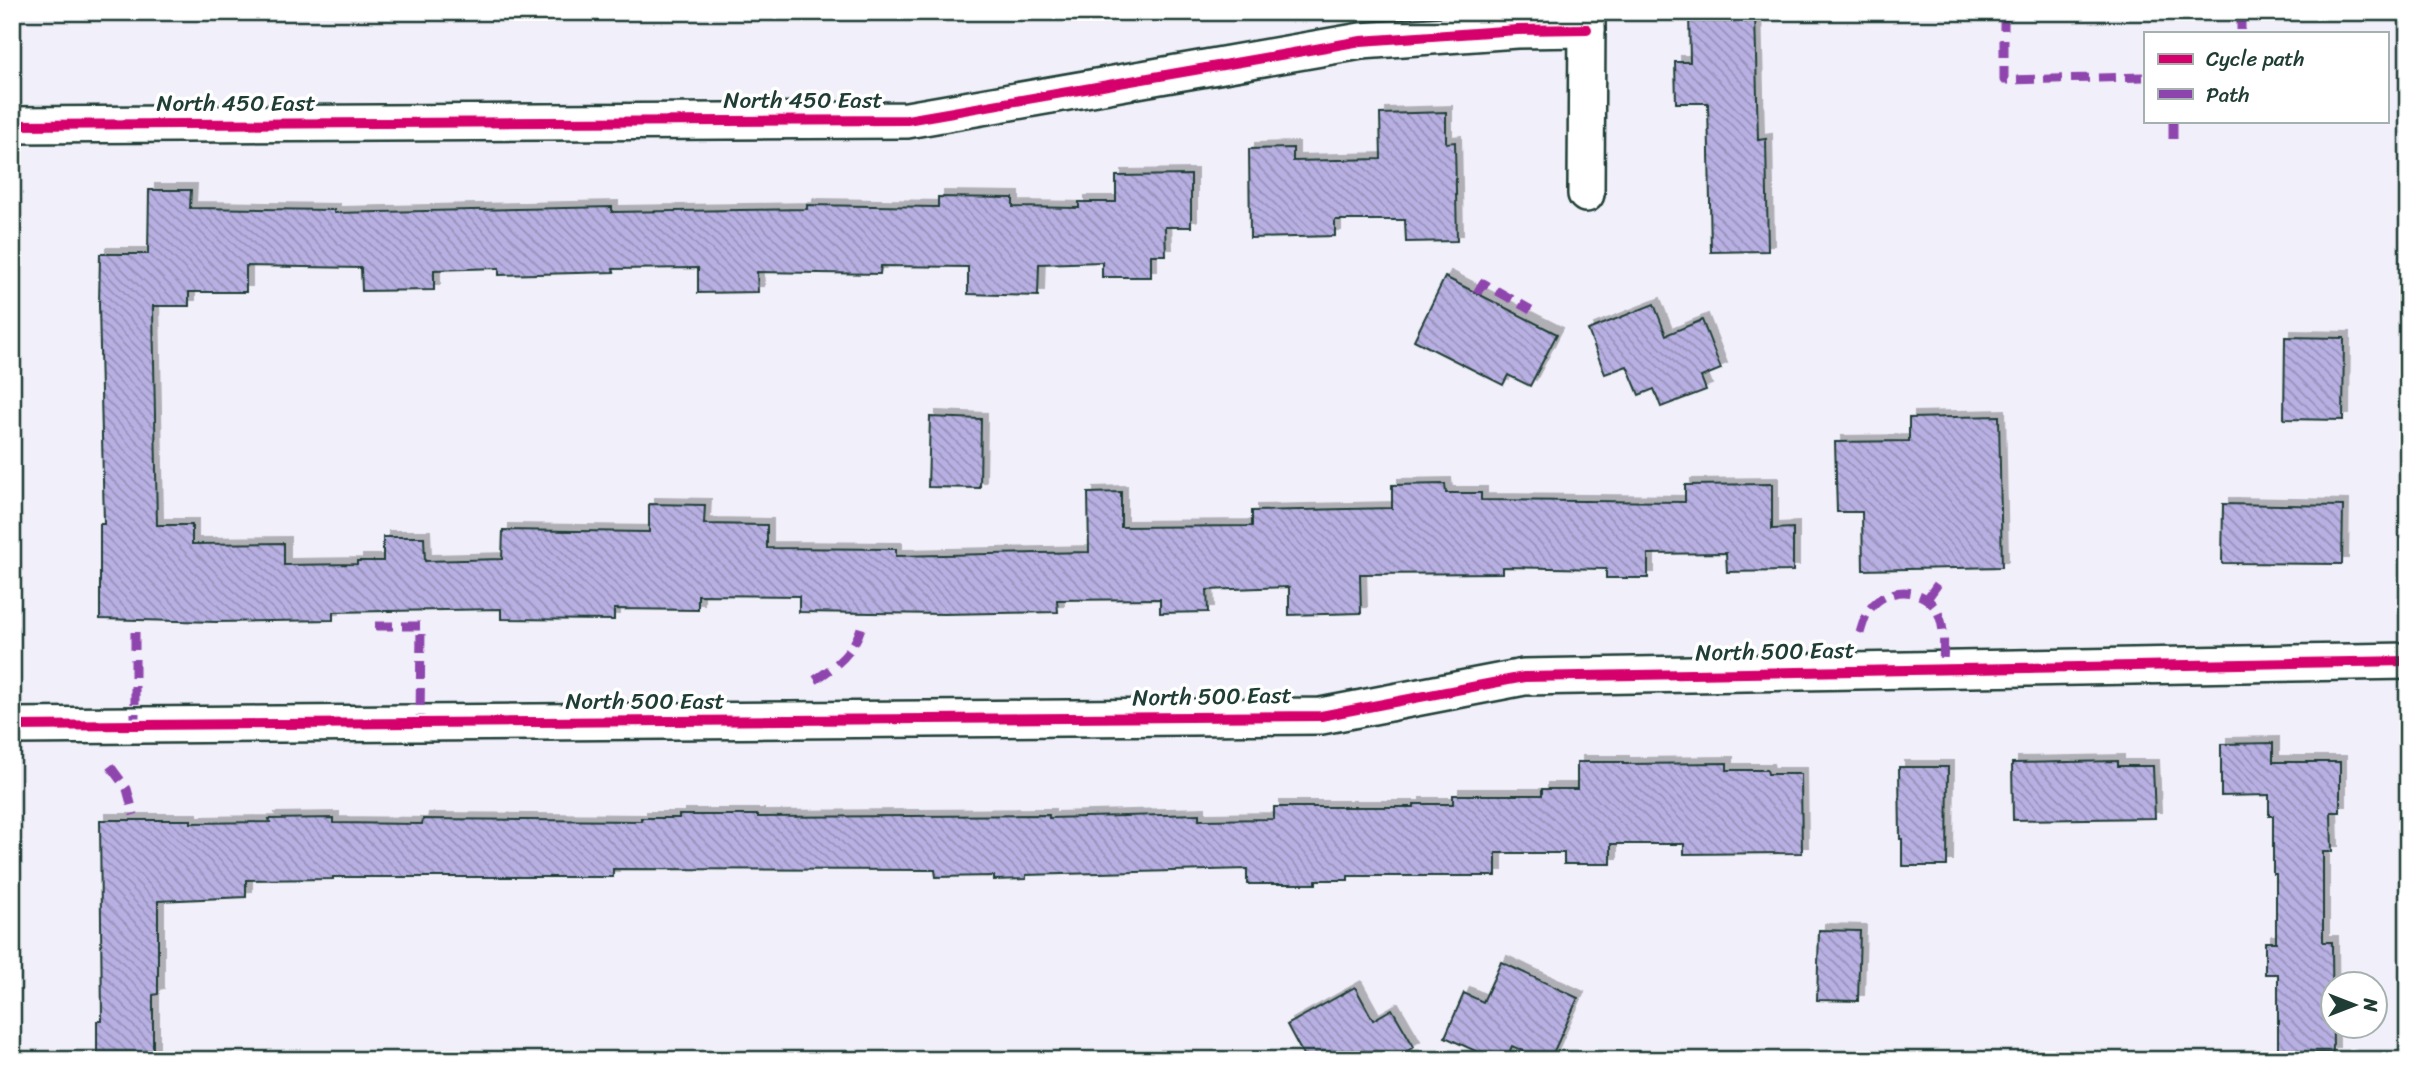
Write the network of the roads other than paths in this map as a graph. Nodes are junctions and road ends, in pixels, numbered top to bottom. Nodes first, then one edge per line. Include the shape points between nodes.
1 (1587, 20) edge
2 (12, 125) edge
3 (1586, 194) dead end
4 (2408, 661) edge
5 (12, 726) edge

1 - 2 street, North 450 East via 1361,41 907,120
1 - 3 street
4 - 5 street, North 500 East via 1524,677 1321,716

